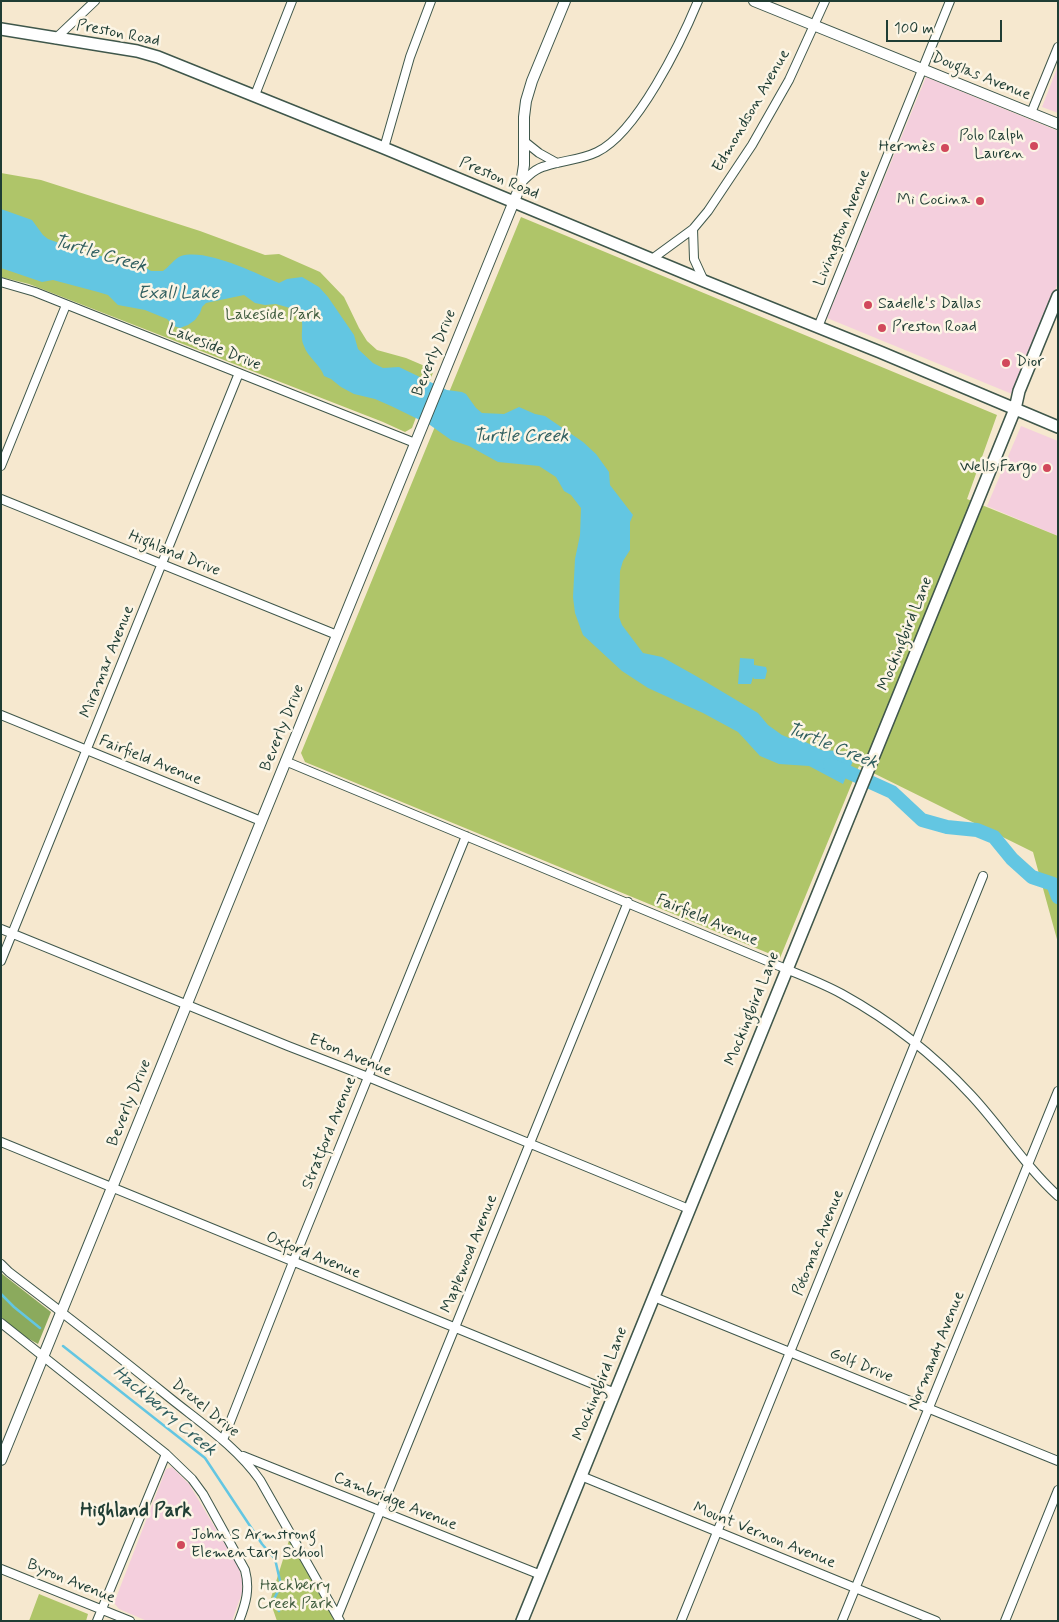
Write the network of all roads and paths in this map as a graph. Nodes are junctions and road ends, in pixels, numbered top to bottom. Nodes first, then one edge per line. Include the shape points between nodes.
1 (95, 1) edge
2 (292, 1) edge
3 (431, 1) edge
4 (565, 1) edge
5 (698, 1) edge
6 (754, 1) edge
7 (825, 1) edge
8 (950, 1) edge
9 (814, 26) junction
10 (1, 29) edge
11 (55, 39) junction
12 (1058, 47) edge
13 (923, 69) junction
14 (255, 95) junction
15 (1031, 113) junction
16 (1058, 124) edge
17 (524, 141) junction
18 (384, 148) junction
19 (557, 164) junction
20 (521, 184) junction
21 (513, 202) junction
22 (693, 230) junction
23 (652, 259) junction
24 (704, 281) junction
25 (1, 282) edge
26 (1057, 304) edge
27 (66, 305) junction
28 (818, 327) junction
29 (239, 373) junction
30 (1015, 409) junction
31 (1058, 427) edge
32 (415, 443) junction
33 (1, 466) edge
34 (1, 499) edge
35 (163, 564) junction
36 (337, 635) junction
37 (1, 716) edge
38 (87, 750) junction
39 (285, 761) junction
40 (262, 821) junction
41 (466, 836) junction
42 (983, 876) dead end
43 (628, 902) junction
44 (1, 929) edge
45 (12, 933) junction
46 (1, 961) edge
47 (786, 969) junction
48 (186, 1004) junction
49 (915, 1044) junction
50 (368, 1077) junction
51 (1058, 1091) edge
52 (1, 1142) edge
53 (530, 1144) junction
54 (1028, 1164) junction
55 (112, 1188) junction
56 (1058, 1196) edge
57 (689, 1209) junction
58 (293, 1262) junction
59 (1, 1264) edge
60 (654, 1297) junction
61 (61, 1313) junction
62 (1, 1323) edge
63 (454, 1328) junction
64 (790, 1352) junction
65 (43, 1357) junction
66 (615, 1393) junction
67 (928, 1409) junction
68 (223, 1440) junction
69 (166, 1454) junction
70 (239, 1455) junction
71 (1, 1460) edge
72 (1058, 1461) edge
73 (581, 1476) junction
74 (1058, 1490) edge
75 (380, 1511) junction
76 (717, 1531) junction
77 (1, 1568) edge
78 (540, 1576) junction
79 (856, 1588) junction
80 (102, 1610) junction
81 (339, 1618) edge
82 (97, 1621) edge
83 (130, 1621) edge
84 (239, 1621) edge
85 (522, 1621) edge
86 (681, 1621) edge
87 (842, 1621) edge
88 (936, 1621) edge
89 (1005, 1621) edge

1 - 11 street
2 - 14 street
3 - 18 street via 410,57
4 - 17 street, Beverly Drive via 526,101
5 - 19 street via 660,78 628,125 598,152
6 - 9 street, Douglas Avenue
7 - 9 street, Edmondson Avenue
8 - 13 street, Livingston Avenue
9 - 13 street, Douglas Avenue
9 - 22 street, Edmondson Avenue via 789,80 752,145
10 - 11 main road, Preston Road
11 - 14 main road, Preston Road via 137,51
12 - 15 street
13 - 15 street, Douglas Avenue
13 - 28 street, Livingston Avenue
14 - 18 main road, Preston Road
15 - 16 street, Douglas Avenue
17 - 19 street
17 - 20 street, Beverly Drive
18 - 21 main road, Preston Road
19 - 20 street via 538,169
20 - 21 street, Beverly Drive
21 - 23 main road, Preston Road
21 - 32 street, Beverly Drive
22 - 23 street, Edmondson Avenue
22 - 24 street via 694,258
23 - 24 main road, Preston Road
24 - 28 main road, Preston Road
25 - 27 street, Lakeside Drive
26 - 30 main road, Mockingbird Lane via 1026,394
27 - 29 street, Lakeside Drive
27 - 33 street
28 - 30 main road, Preston Road
29 - 32 street, Lakeside Drive
29 - 35 street, Miramar Avenue
30 - 31 main road, Preston Road
30 - 47 main road, Mockingbird Lane
32 - 36 street, Beverly Drive
34 - 35 street, Highland Drive
35 - 36 street, Highland Drive
35 - 38 street, Miramar Avenue
36 - 39 street, Beverly Drive
37 - 38 street, Fairfield Avenue
38 - 40 street, Fairfield Avenue
38 - 45 street, Miramar Avenue
39 - 40 street, Beverly Drive
39 - 41 street, Fairfield Avenue
40 - 48 street, Beverly Drive
41 - 43 street, Fairfield Avenue
41 - 50 street, Stratford Avenue
42 - 49 street, Potomac Avenue
43 - 47 street, Fairfield Avenue
43 - 53 street, Maplewood Avenue
44 - 45 street, Eton Avenue
45 - 46 street, Miramar Avenue
45 - 48 street, Eton Avenue
47 - 49 street, Fairfield Avenue via 856,1002
47 - 57 main road, Mockingbird Lane
48 - 50 street, Eton Avenue
48 - 55 street, Beverly Drive
49 - 54 street, Fairfield Avenue via 970,1094
49 - 64 street, Potomac Avenue
50 - 53 street, Eton Avenue
50 - 58 street, Stratford Avenue
51 - 54 street, Normandy Avenue
52 - 55 street, Oxford Avenue
53 - 57 street, Eton Avenue
53 - 63 street, Maplewood Avenue
54 - 56 street, Fairfield Avenue
54 - 67 street, Normandy Avenue
55 - 58 street, Oxford Avenue
55 - 61 street, Beverly Drive
57 - 60 main road, Mockingbird Lane
58 - 63 street, Oxford Avenue
58 - 68 street, Stratford Avenue
59 - 61 street, Drexel Drive
60 - 64 street, Golf Drive
60 - 66 main road, Mockingbird Lane
61 - 65 street, Beverly Drive
61 - 68 street, Drexel Drive
62 - 65 street
63 - 66 street, Oxford Avenue
63 - 75 street, Maplewood Avenue
64 - 67 street, Golf Drive
64 - 76 street, Potomac Avenue
65 - 69 street
65 - 71 street, Beverly Drive
66 - 73 main road, Mockingbird Lane
67 - 72 street, Golf Drive
67 - 79 street, Normandy Avenue
68 - 70 street, Drexel Drive
69 - 80 street
69 - 84 street via 203,1494 245,1570 248,1593
70 - 75 street, Cambridge Avenue
70 - 81 street, Drexel Drive via 260,1480
73 - 76 street, Mount Vernon Avenue
73 - 78 main road, Mockingbird Lane
74 - 89 street
75 - 78 street, Cambridge Avenue
75 - 81 street, Maplewood Avenue
76 - 79 street, Mount Vernon Avenue
76 - 86 street, Potomac Avenue
77 - 80 street, Byron Avenue
78 - 85 main road, Mockingbird Lane
79 - 87 street, Normandy Avenue
79 - 88 street, Mount Vernon Avenue
80 - 82 street
80 - 83 street, Byron Avenue

